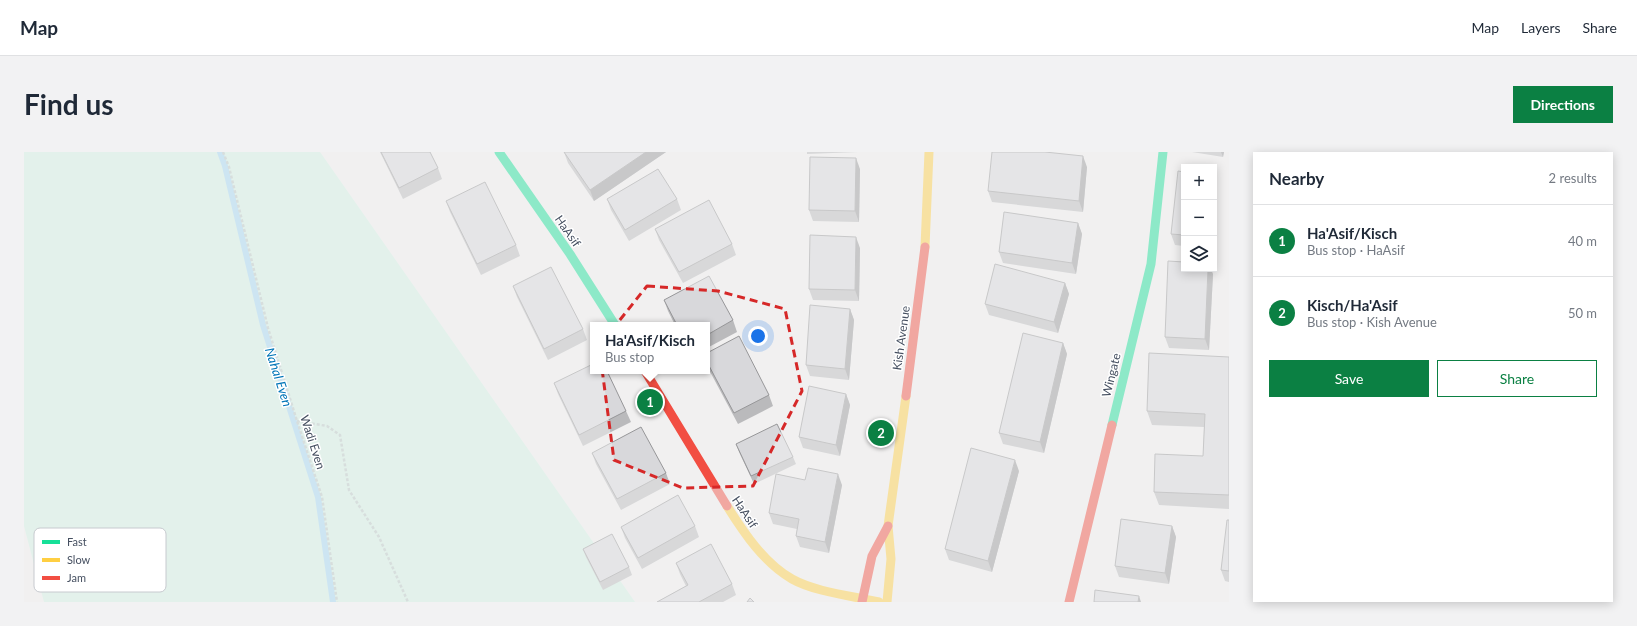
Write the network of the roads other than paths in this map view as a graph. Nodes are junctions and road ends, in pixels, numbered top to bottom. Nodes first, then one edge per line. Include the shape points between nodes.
1 (499, 152) edge
2 (929, 152) edge
3 (1163, 152) edge
4 (613, 322) edge
5 (647, 374) edge
6 (888, 526) junction
7 (862, 600) edge
8 (879, 602) edge
9 (887, 602) edge
10 (1069, 602) edge

1 - 4 street, HaAsif via 570,254
2 - 6 street, Kish Avenue via 924,259
3 - 10 street, Wingate via 1151,264
5 - 7 street, HaAsif via 743,532 764,557 792,579 805,585
6 - 7 street, Kish Avenue via 872,556
6 - 9 street, Kish Avenue via 891,559
7 - 8 street, HaAsif

